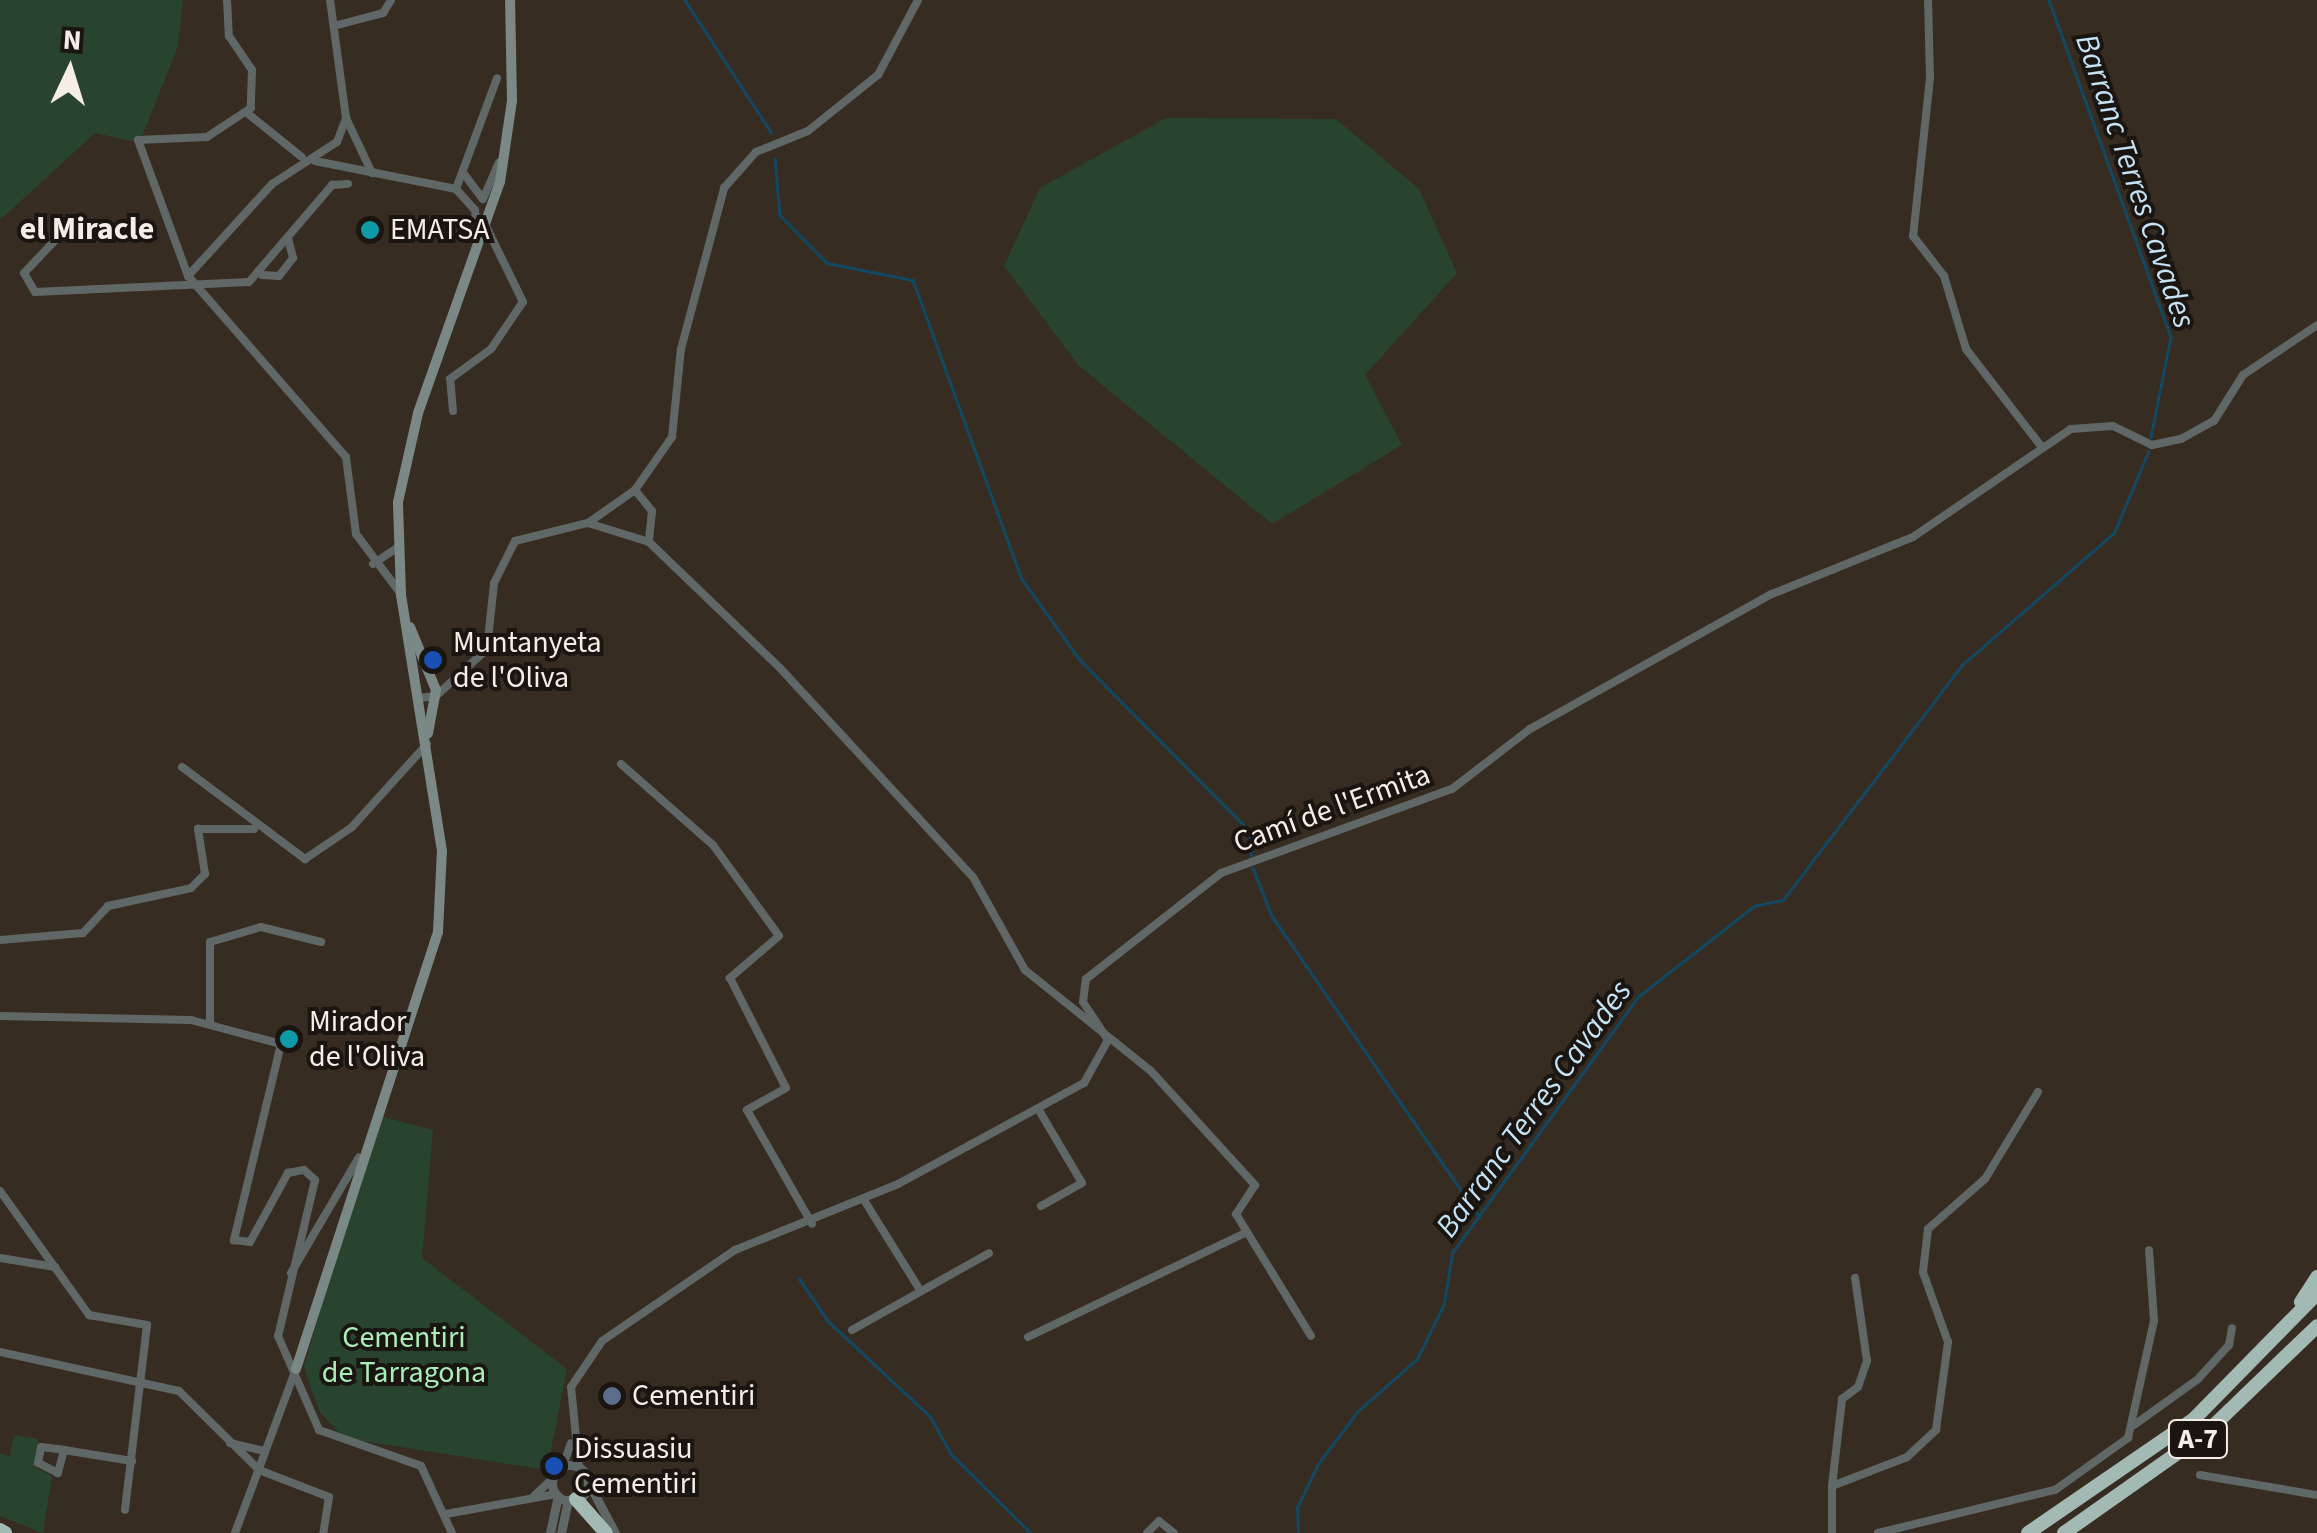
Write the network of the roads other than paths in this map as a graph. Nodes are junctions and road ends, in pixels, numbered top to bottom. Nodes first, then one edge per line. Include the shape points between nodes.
1 (227, 0) edge
2 (330, 0) edge
3 (391, 0) edge
4 (510, 0) edge
5 (918, 0) edge
6 (1928, 0) edge
7 (334, 26) junction
8 (497, 78) dead end
9 (247, 113) junction
10 (346, 118) junction
11 (509, 134) junction
12 (302, 157) dead end
13 (315, 161) junction
14 (463, 171) junction
15 (372, 173) junction
16 (348, 184) dead end
17 (456, 189) junction
18 (484, 199) junction
19 (476, 213) junction
20 (486, 226) junction
21 (64, 231) dead end
22 (288, 238) junction
23 (478, 250) junction
24 (262, 275) junction
25 (191, 280) junction
26 (2317, 324) edge
27 (454, 411) dead end
28 (2041, 446) junction
29 (636, 490) junction
30 (588, 523) junction
31 (649, 542) junction
32 (396, 548) junction
33 (373, 564) junction
34 (398, 572) junction
35 (384, 578) junction
36 (401, 594) junction
37 (404, 613) junction
38 (438, 691) junction
39 (419, 696) junction
40 (427, 744) junction
41 (621, 764) dead end
42 (182, 767) dead end
43 (254, 829) junction
44 (0, 940) edge
45 (322, 942) dead end
46 (0, 1016) edge
47 (210, 1023) junction
48 (1108, 1040) junction
49 (2038, 1092) dead end
50 (1040, 1112) junction
51 (359, 1156) junction
52 (0, 1191) edge
53 (864, 1200) junction
54 (1040, 1206) dead end
55 (812, 1224) junction
56 (1247, 1232) junction
57 (2149, 1250) dead end
58 (989, 1253) dead end
59 (0, 1258) edge
60 (55, 1268) junction
61 (291, 1273) junction
62 (1855, 1278) dead end
63 (2317, 1278) edge
64 (920, 1290) junction
65 (2317, 1294) edge
66 (2317, 1326) edge
67 (2232, 1328) dead end
68 (852, 1330) dead end
69 (1311, 1336) dead end
70 (1028, 1337) dead end
71 (0, 1352) edge
72 (296, 1369) junction
73 (142, 1378) junction
74 (2134, 1424) junction
75 (225, 1441) junction
76 (571, 1442) junction
77 (64, 1450) dead end
78 (264, 1451) junction
79 (132, 1461) junction
80 (2139, 1462) junction
81 (563, 1466) junction
82 (259, 1470) junction
83 (582, 1471) junction
84 (2200, 1475) dead end
85 (552, 1478) junction
86 (1832, 1486) junction
87 (2317, 1495) edge
88 (534, 1496) junction
89 (565, 1498) junction
90 (125, 1510) dead end
91 (446, 1514) junction
92 (235, 1533) edge
93 (323, 1533) edge
94 (452, 1533) edge
95 (550, 1533) edge
96 (561, 1533) edge
97 (606, 1533) edge
98 (616, 1533) edge
99 (1147, 1533) edge
100 (1174, 1533) edge
101 (1832, 1533) edge
102 (1878, 1533) edge
103 (2028, 1533) edge
104 (2064, 1533) edge

1 - 9 street via 228,36 252,70
2 - 7 street
3 - 7 street via 383,13
4 - 11 main road
5 - 29 street via 878,75 808,131 756,152 724,188 681,349 672,437
6 - 28 street via 1930,78 1913,236 1944,276 1966,349
7 - 10 street
8 - 14 street
9 - 12 street
9 - 25 street via 206,137 138,140
10 - 13 street via 338,142
10 - 15 street
11 - 18 street
11 - 20 main road
13 - 15 street
13 - 25 street via 272,184
14 - 17 street
14 - 18 street
15 - 17 street
16 - 22 street via 332,185
17 - 19 street
18 - 19 street
19 - 23 street
20 - 23 main road
20 - 27 street via 522,302 491,349 450,379
21 - 25 street via 24,273 35,292
22 - 24 street via 264,255
22 - 24 street via 293,258 279,276
23 - 32 main road via 410,442
24 - 25 street
25 - 33 street via 346,457 348,508
26 - 28 street, Camí de l'Ermita via 2243,375 2214,422 2181,439 2152,445 2113,426 2071,430
28 - 48 street, Camí de l'Ermita via 2009,479 1913,537 1756,603 1530,729 1452,789 1221,874 1086,979 1084,1002
29 - 30 street
29 - 31 street via 652,511
30 - 31 street
30 - 38 street via 515,541 494,584 487,649
31 - 48 street via 973,877 1026,970 1069,998
32 - 33 street
32 - 34 main road
33 - 34 street
33 - 35 street
34 - 35 street
34 - 36 main road
35 - 36 street
36 - 37 main road
37 - 38 main road
37 - 39 main road
38 - 39 street
38 - 40 main road
39 - 40 main road
40 - 43 street via 317,854 305,859
40 - 51 main road via 442,851 438,932
41 - 55 street via 713,845 778,936 730,978 786,1088 747,1110
42 - 43 street
43 - 44 street via 198,829 205,874 191,888 108,906 83,933
45 - 47 street via 261,927 210,942
46 - 47 street
47 - 61 street via 282,1049 234,1240 250,1242 288,1174 304,1170 315,1180
48 - 50 street via 1084,1083
48 - 56 street via 1150,1070 1254,1185 1236,1214
49 - 86 street via 1985,1180 1928,1229 1923,1272 1948,1342 1936,1430 1907,1457
50 - 53 street
50 - 54 street via 1082,1183
51 - 61 street
51 - 72 main road
52 - 60 street
53 - 55 street
53 - 64 street
55 - 76 street via 734,1250 602,1341 571,1387
56 - 69 street
56 - 70 street
57 - 74 street via 2154,1321
58 - 64 street
59 - 60 street
60 - 73 street via 90,1315 147,1325
61 - 72 street via 278,1336
62 - 86 street via 1867,1361 1858,1387 1842,1399
63 - 80 highway via 2246,1362
64 - 68 street
65 - 80 highway, A-7 via 2252,1368
66 - 104 highway, A-7 via 2206,1433
67 - 74 street via 2229,1345 2198,1379
71 - 73 street
72 - 78 street
72 - 91 street via 319,1430 418,1463
73 - 75 street via 179,1391
73 - 79 street
74 - 102 street via 2055,1490
75 - 78 street
75 - 82 street
76 - 81 street
76 - 83 street
77 - 79 street
78 - 82 street
79 - 90 street
80 - 103 highway, A-7
81 - 83 street
81 - 85 street
82 - 92 street
82 - 93 street via 329,1498
83 - 89 street
83 - 98 street
84 - 87 street
85 - 88 street
85 - 89 street
86 - 101 street
88 - 89 street
88 - 91 street
89 - 95 street
89 - 96 street
89 - 97 highway
91 - 94 street
99 - 100 street via 1160,1521

